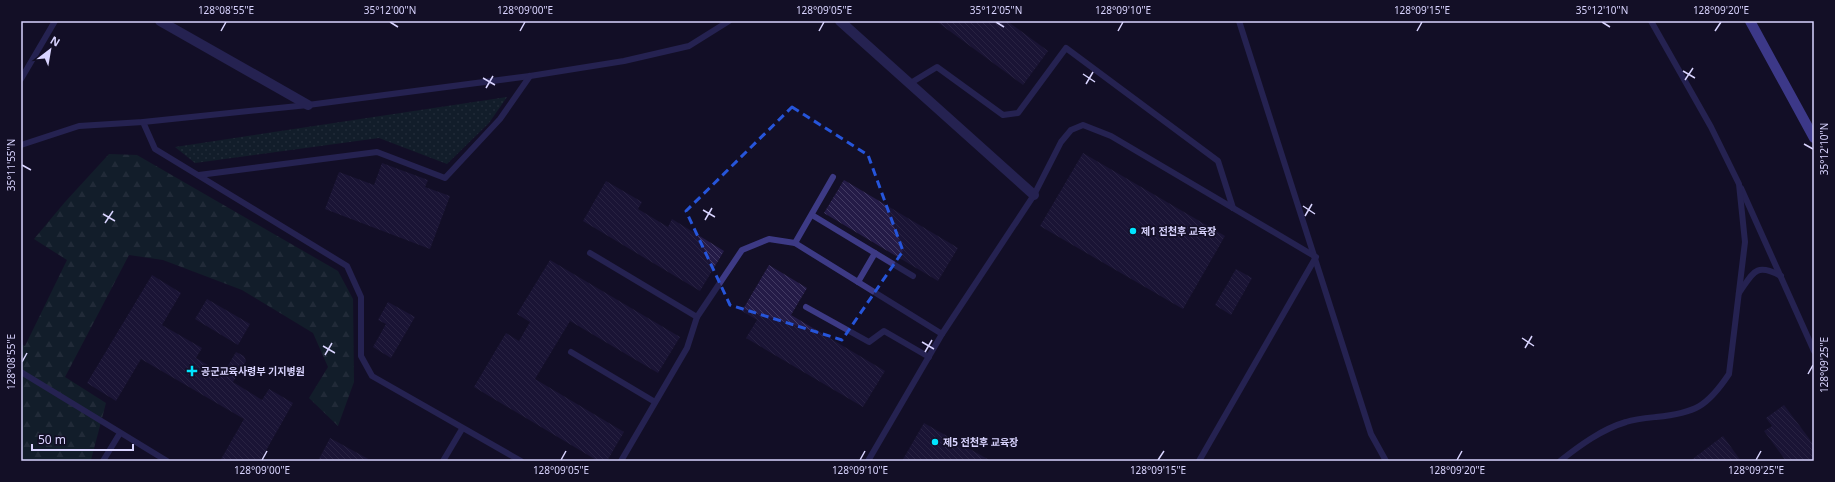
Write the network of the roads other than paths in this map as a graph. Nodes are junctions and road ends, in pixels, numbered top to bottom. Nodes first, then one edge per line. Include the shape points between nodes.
1 (55, 21) edge
2 (160, 21) edge
3 (728, 21) edge
4 (840, 21) edge
5 (1239, 21) edge
6 (1651, 21) edge
7 (1750, 21) edge
8 (530, 76) junction
9 (21, 79) edge
10 (909, 84) junction
11 (308, 105) junction
12 (143, 122) junction
13 (1814, 138) edge
14 (21, 145) edge
15 (199, 175) junction
16 (833, 178) dead end
17 (1740, 184) junction
18 (1034, 195) junction
19 (1233, 208) junction
20 (812, 215) junction
21 (795, 243) junction
22 (590, 253) dead end
23 (875, 253) junction
24 (1316, 257) junction
25 (913, 276) dead end
26 (1781, 276) junction
27 (858, 282) junction
28 (1738, 294) junction
29 (806, 307) dead end
30 (697, 317) junction
31 (942, 334) junction
32 (1814, 350) edge
33 (571, 352) dead end
34 (929, 357) junction
35 (21, 372) edge
36 (655, 402) junction
37 (462, 429) junction
38 (120, 433) junction
39 (103, 461) edge
40 (167, 461) edge
41 (443, 461) edge
42 (521, 461) edge
43 (621, 461) edge
44 (868, 461) edge
45 (1199, 461) edge
46 (1386, 461) edge
47 (1561, 461) edge

1 - 9 lane
2 - 11 street
3 - 8 lane via 689,46 624,61
4 - 10 street
5 - 24 lane
6 - 17 lane
7 - 13 main road
8 - 11 lane
8 - 15 lane via 500,119 445,178 377,152
10 - 18 street
10 - 19 lane via 937,67 1003,115 1018,113 1066,48 1218,161
11 - 12 lane
12 - 14 lane via 79,126
12 - 15 lane via 155,149
15 - 37 lane via 347,266 361,297 361,356 372,376
16 - 20 lane
17 - 26 lane
17 - 28 lane via 1745,242
18 - 19 lane via 1061,142 1071,130 1083,125 1112,136
18 - 31 lane
19 - 24 lane
20 - 21 lane
20 - 23 lane
21 - 27 lane
21 - 30 lane via 769,239 742,250
22 - 30 lane
23 - 25 lane
23 - 27 lane
24 - 45 lane
24 - 46 lane via 1371,434
26 - 28 lane via 1769,269 1761,268 1752,274
26 - 32 lane
27 - 31 lane
28 - 47 lane via 1729,374 1708,399 1698,408 1680,414 1626,422 1596,436
29 - 34 lane via 869,342 884,331
30 - 36 lane via 687,348
31 - 34 lane
33 - 36 lane
34 - 44 lane
35 - 38 lane
36 - 43 lane
37 - 41 lane
37 - 42 lane
38 - 39 lane
38 - 40 lane

